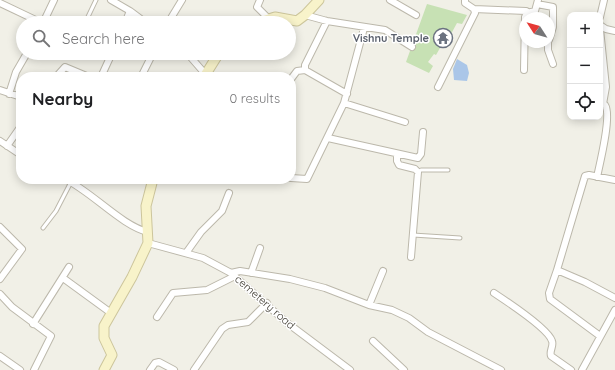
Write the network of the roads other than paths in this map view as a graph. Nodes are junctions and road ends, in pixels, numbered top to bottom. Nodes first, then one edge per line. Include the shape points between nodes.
1 (54, 0) edge
2 (96, 0) edge
3 (110, 0) edge
4 (182, 0) edge
5 (260, 0) edge
6 (319, 0) edge
7 (390, 0) edge
8 (465, 0) edge
9 (604, 0) edge
10 (538, 2) edge
11 (0, 3) edge
12 (474, 9) junction
13 (130, 11) junction
14 (526, 11) dead end
15 (553, 12) edge
16 (601, 12) edge
17 (305, 15) junction
18 (416, 15) dead end
19 (28, 16) edge
20 (46, 16) edge
21 (88, 16) edge
22 (128, 16) edge
23 (137, 16) edge
24 (172, 16) edge
25 (266, 16) edge
26 (296, 21) edge
27 (327, 21) junction
28 (603, 27) edge
29 (364, 28) junction
30 (615, 31) edge
31 (412, 47) dead end
32 (548, 48) edge
33 (602, 48) edge
34 (23, 60) edge
35 (109, 60) edge
36 (150, 60) edge
37 (193, 60) edge
38 (215, 60) edge
39 (553, 64) dead end
40 (305, 70) junction
41 (524, 70) dead end
42 (16, 72) edge
43 (16, 72) edge
44 (60, 72) edge
45 (77, 72) edge
46 (103, 72) edge
47 (144, 72) edge
48 (203, 72) edge
49 (208, 72) edge
50 (296, 72) edge
51 (438, 87) dead end
52 (0, 90) edge
53 (9, 94) junction
54 (347, 94) junction
55 (16, 96) edge
56 (603, 97) edge
57 (344, 103) junction
58 (603, 105) edge
59 (405, 122) dead end
60 (16, 131) edge
61 (423, 132) dead end
62 (328, 138) junction
63 (4, 144) edge
64 (0, 150) edge
65 (16, 152) edge
66 (397, 154) junction
67 (448, 170) dead end
68 (418, 172) junction
69 (597, 177) junction
70 (296, 178) edge
71 (615, 180) edge
72 (70, 184) edge
73 (74, 184) edge
74 (152, 184) edge
75 (229, 193) dead end
76 (0, 227) edge
77 (44, 228) dead end
78 (148, 232) junction
79 (413, 235) junction
80 (460, 238) dead end
81 (148, 243) junction
82 (260, 248) dead end
83 (186, 253) junction
84 (411, 257) dead end
85 (69, 267) dead end
86 (557, 270) junction
87 (384, 271) dead end
88 (251, 273) junction
89 (233, 274) junction
90 (0, 278) edge
91 (63, 278) junction
92 (494, 293) dead end
93 (0, 294) edge
94 (615, 298) edge
95 (267, 303) junction
96 (369, 305) junction
97 (615, 310) edge
98 (112, 314) junction
99 (157, 317) dead end
100 (33, 324) junction
101 (600, 336) junction
102 (373, 341) dead end
103 (0, 356) edge
104 (20, 370) edge
105 (34, 370) edge
106 (104, 370) edge
107 (150, 370) edge
108 (174, 370) edge
109 (194, 370) edge
110 (350, 370) edge
111 (404, 370) edge
112 (501, 370) edge
113 (571, 370) edge
114 (582, 370) edge

1 - 20 street
2 - 21 lane
3 - 13 street
4 - 24 street
5 - 25 street via 257,6
6 - 17 street
7 - 18 street
8 - 12 street via 467,6
9 - 16 street
10 - 15 street via 553,7
10 - 41 street via 535,12 527,13 525,17
11 - 19 street
12 - 14 street
12 - 51 street via 475,13
13 - 22 street
13 - 23 street
17 - 26 street
17 - 27 street
27 - 29 street
27 - 40 street via 305,65
28 - 30 street
29 - 31 street via 385,30
29 - 54 street
32 - 39 street
33 - 56 street via 606,87
34 - 42 street
35 - 46 street
36 - 47 street
37 - 48 street
38 - 49 street
40 - 50 street
40 - 54 street
43 - 53 street
44 - 45 street via 65,67
52 - 53 street
53 - 55 street
54 - 57 street
57 - 59 street
57 - 62 street
58 - 69 street via 607,106 605,140
60 - 63 street
61 - 66 street via 420,156
62 - 66 street
62 - 70 street via 307,179
63 - 64 street
63 - 65 street
66 - 68 street via 399,165
67 - 68 lane
68 - 79 street
69 - 71 street
69 - 86 street via 585,176
72 - 77 lane
73 - 78 street via 131,225
74 - 78 street via 146,206
75 - 83 street via 222,211 201,232
76 - 90 street via 22,249
78 - 81 street
79 - 80 lane
79 - 84 street
81 - 83 street, cemetery road
81 - 98 street
82 - 88 street
83 - 89 street, cemetery road via 215,263
85 - 91 street
86 - 94 street
86 - 101 street via 549,293 550,299
87 - 96 street
88 - 89 street via 240,271
88 - 96 street via 325,288
89 - 95 street, cemetery road
89 - 99 street via 207,290 173,294
91 - 98 street
91 - 100 street
92 - 113 street via 522,312 550,337 553,344 551,356
93 - 100 street
95 - 109 street via 248,322 228,325 222,330
95 - 110 street, cemetery road via 286,322
96 - 112 street via 392,310 409,318 428,332
97 - 101 street
98 - 106 street via 103,332 112,355
100 - 105 street via 51,336
101 - 114 street
102 - 111 street
103 - 104 street
107 - 108 street via 158,362

